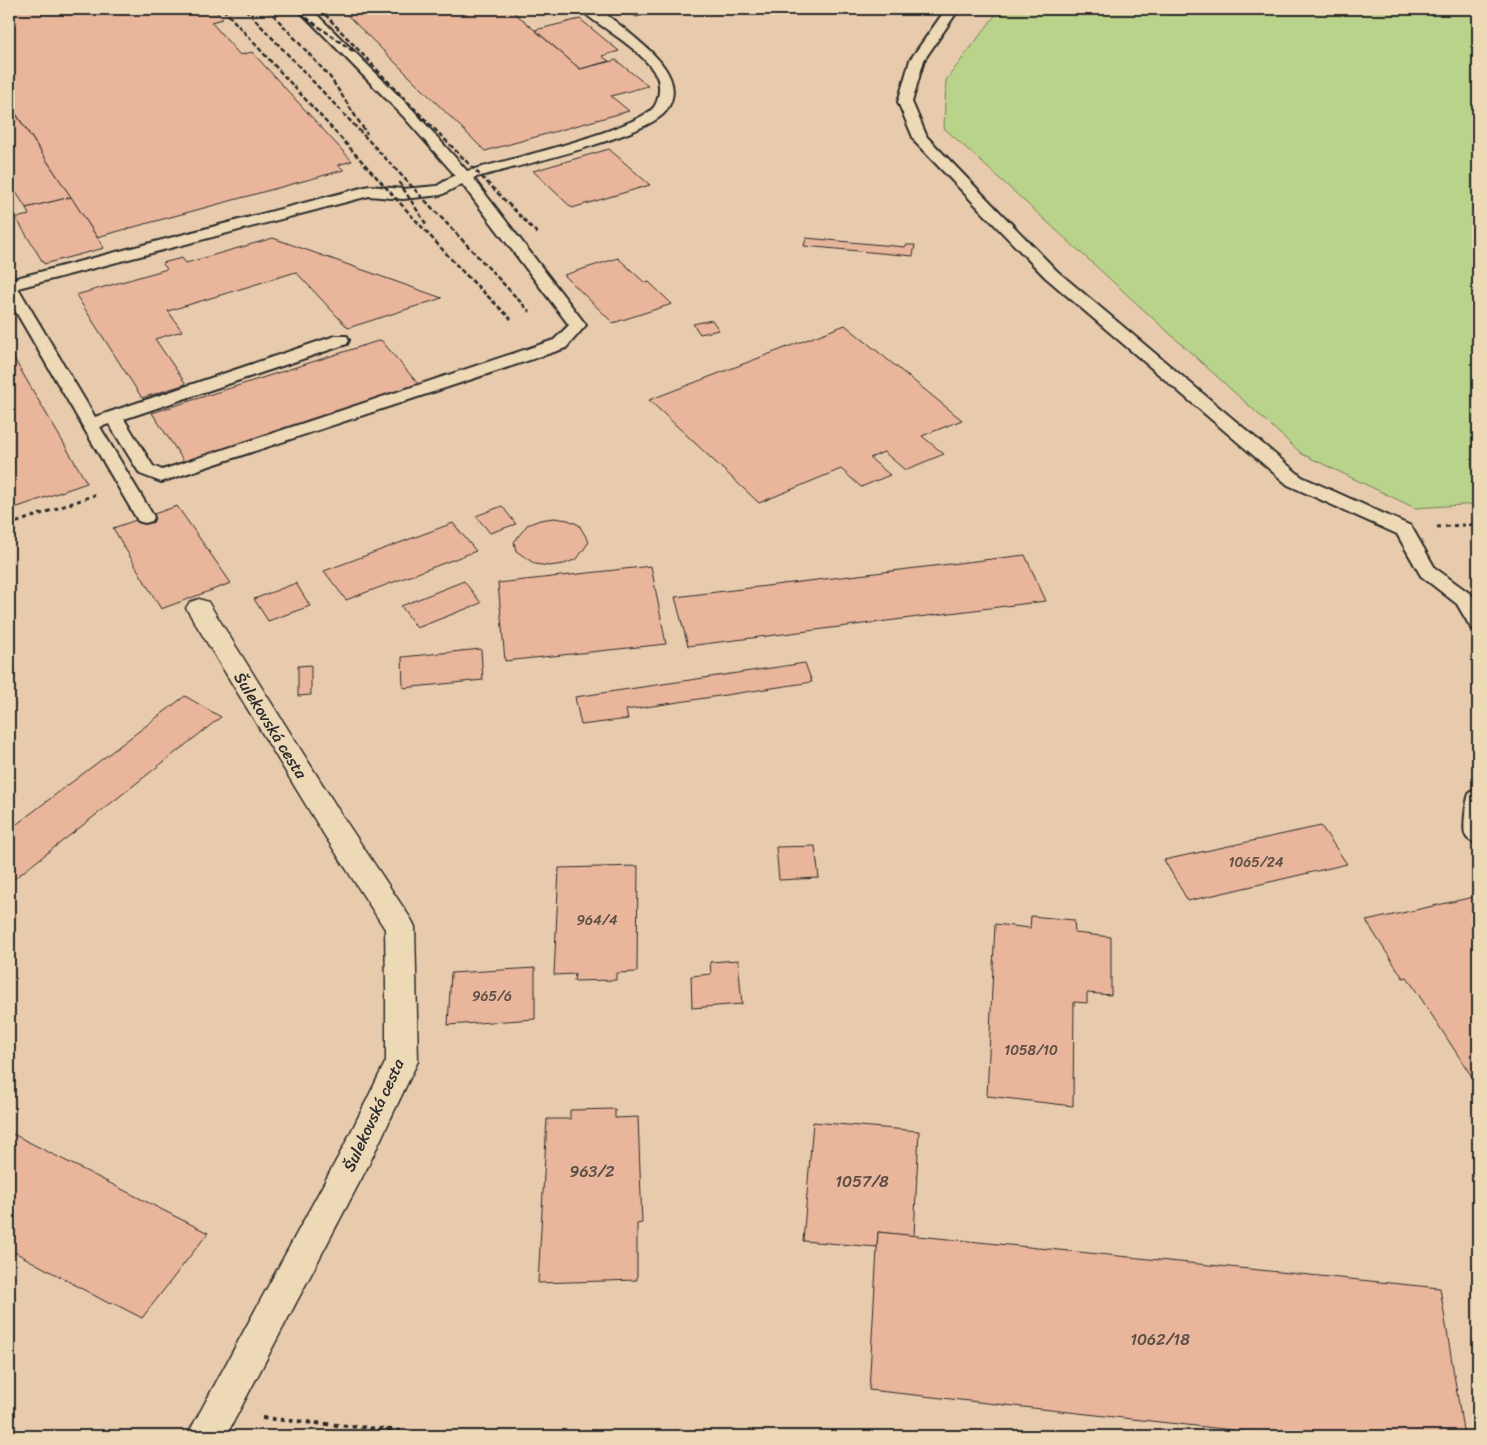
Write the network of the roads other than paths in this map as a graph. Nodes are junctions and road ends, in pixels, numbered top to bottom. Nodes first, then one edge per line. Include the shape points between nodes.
1 (304, 9) edge
2 (588, 9) edge
3 (952, 9) edge
4 (464, 176) junction
5 (9, 286) edge
6 (341, 340) dead end
7 (114, 416) junction
8 (90, 424) junction
9 (145, 517) dead end
10 (196, 603) dead end
11 (1478, 623) edge
12 (1478, 798) edge
13 (1478, 835) edge
14 (212, 1425) edge

1 - 4 lane via 408,113
2 - 4 lane via 654,62 665,79 666,93 658,111 635,125
3 - 11 lane via 918,60 905,102 920,139 1051,274 1295,481 1404,530 1428,572 1465,600
4 - 5 lane via 441,190 403,194 369,191
4 - 7 lane via 578,326 560,344 161,476 146,470
5 - 8 lane
6 - 7 lane
7 - 8 lane
8 - 9 lane
10 - 14 street, Šulekovská cesta via 400,927 402,985 402,1061 356,1156
12 - 13 lane

